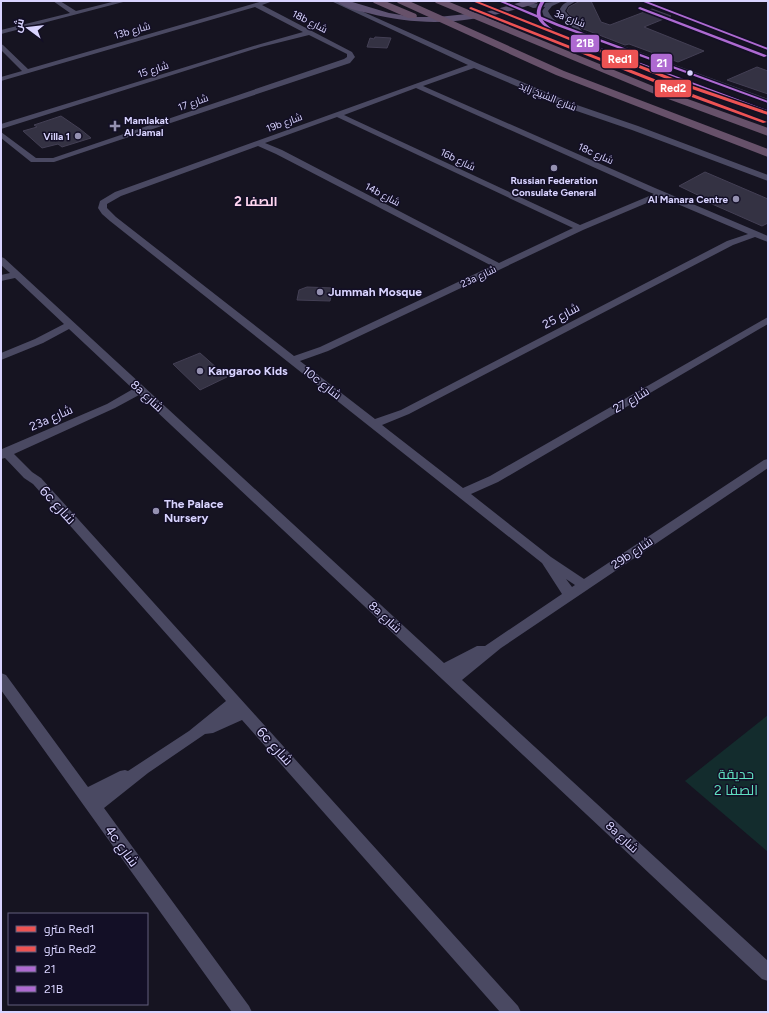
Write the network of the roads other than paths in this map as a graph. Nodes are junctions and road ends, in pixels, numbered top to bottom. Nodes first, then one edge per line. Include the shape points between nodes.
1 (124, 1) edge
2 (270, 1) edge
3 (334, 1) edge
4 (341, 1) edge
5 (362, 1) edge
6 (377, 1) edge
7 (401, 1) edge
8 (439, 1) edge
9 (500, 1) edge
10 (510, 1) edge
11 (520, 1) edge
12 (534, 1) edge
13 (560, 1) edge
14 (573, 1) edge
15 (58, 3) edge
16 (256, 5) junction
17 (550, 5) junction
18 (71, 13) junction
19 (558, 25) junction
20 (1, 31) edge
21 (308, 32) junction
22 (581, 33) junction
23 (1, 46) edge
24 (509, 51) junction
25 (351, 58) joint
26 (474, 65) junction
27 (30, 70) junction
28 (1, 79) edge
29 (417, 86) junction
30 (768, 102) edge
31 (340, 113) junction
32 (26, 120) junction
33 (1, 127) edge
34 (1, 131) edge
35 (768, 132) edge
36 (1, 134) edge
37 (267, 140) junction
38 (257, 143) junction
39 (279, 152) junction
40 (768, 153) edge
41 (768, 178) edge
42 (652, 190) junction
43 (661, 194) junction
44 (103, 203) joint
45 (634, 204) junction
46 (576, 230) junction
47 (746, 230) junction
48 (755, 234) junction
49 (768, 239) edge
50 (730, 243) junction
51 (496, 268) junction
52 (6, 271) edge
53 (768, 320) edge
54 (74, 328) junction
55 (1, 357) edge
56 (296, 363) junction
57 (142, 392) junction
58 (378, 427) junction
59 (7, 452) edge
60 (768, 463) edge
61 (466, 496) junction
62 (547, 560) junction
63 (584, 585) junction
64 (570, 595) junction
65 (448, 675) junction
66 (1, 679) edge
67 (240, 707) junction
68 (89, 801) junction
69 (768, 973) edge
70 (243, 1012) edge
71 (512, 1012) edge

1 - 18 street
2 - 16 street, 13b شارع
3 - 26 street, شارع الشيخ زايد
4 - 12 main road via 379,14 437,20 493,14
5 - 10 main road via 401,11 436,14 474,10
6 - 24 highway via 455,34
7 - 24 highway
8 - 35 highway via 642,85
9 - 19 street, 3a شارع
11 - 17 street via 533,6
13 - 17 street
14 - 22 street via 564,5 562,11
15 - 18 street
16 - 21 street, 18b شارع
16 - 27 street, 13b شارع
17 - 19 street via 546,14
18 - 20 street
19 - 22 street, 3a شارع
21 - 25 street, 18b شارع via 350,53
21 - 32 street, شارع 15
22 - 30 street, 3a شارع
23 - 27 street
24 - 40 highway via 633,102
25 - 36 street, شارع 17 via 61,157 40,161 30,158
26 - 29 street, 19b شارع
26 - 41 street, شارع الشيخ زايد via 579,109
27 - 28 street, 13b شارع
29 - 31 street, 19b شارع
29 - 42 street, 18c شارع
31 - 37 street, 19b شارع
31 - 46 street, 16b شارع
32 - 33 street, شارع 15
32 - 34 street, شارع 15
37 - 38 street, 19b شارع
37 - 39 street, 14b شارع
38 - 39 street, 14b شارع
38 - 44 street, 19b شارع via 118,194
39 - 51 street, 14b شارع via 476,255
42 - 43 street, 18c شارع
42 - 45 street, 23a شارع
43 - 45 street, 23a شارع
43 - 47 street, 18c شارع
44 - 56 street, 10c شارع via 104,211 113,219
45 - 46 street, 23a شارع
46 - 51 street, 23a شارع
47 - 48 street, 18c شارع
47 - 50 street, شارع 25
48 - 49 street, 18c شارع
48 - 50 street, شارع 25
50 - 58 street, شارع 25
51 - 56 street, 23a شارع
52 - 54 street, 8a شارع
53 - 61 street, شارع 27 via 494,479 483,491
54 - 55 street
54 - 57 street, 8a شارع
56 - 58 street, 10c شارع
57 - 59 street, 23a شارع
57 - 65 street, 8a شارع
58 - 61 street, 10c شارع
59 - 67 street, 6c شارع via 37,481
60 - 63 street, 29b شارع
61 - 62 street, 10c شارع
62 - 63 street, 10c شارع
62 - 64 street, 10c شارع
63 - 64 street, 29b شارع
64 - 65 street, 29b شارع
65 - 69 street, 8a شارع
66 - 68 street, 4c شارع
67 - 68 street
67 - 71 street, 6c شارع
68 - 70 street, 4c شارع

